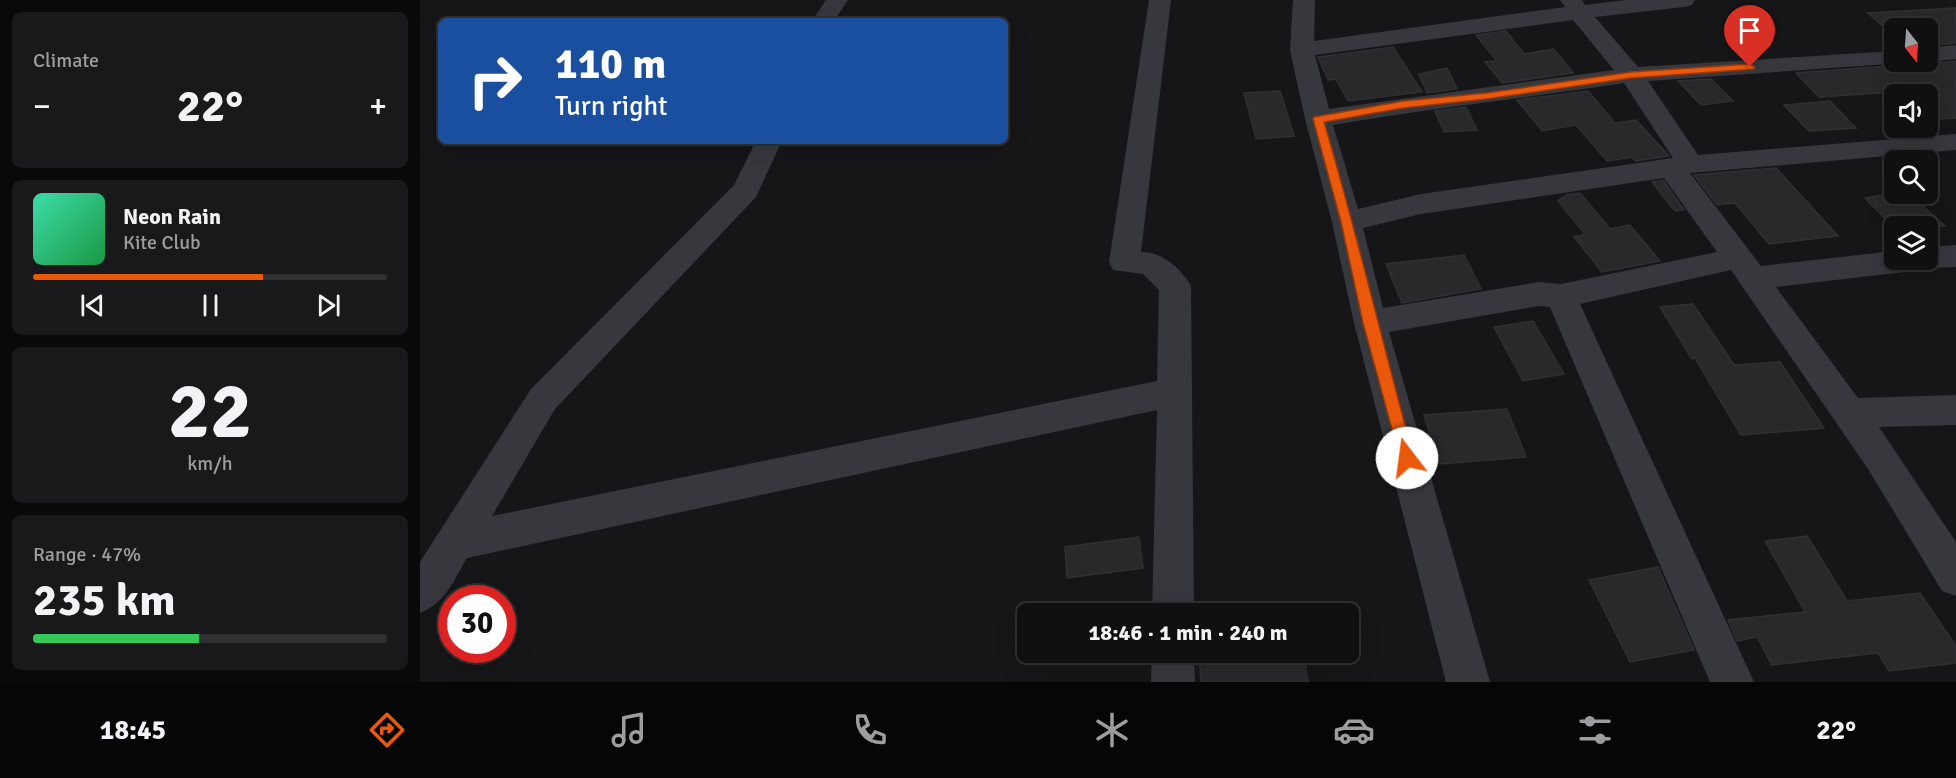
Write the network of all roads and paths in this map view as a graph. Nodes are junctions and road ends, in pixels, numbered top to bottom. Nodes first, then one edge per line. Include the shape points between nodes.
1 (837, 0) edge
2 (1160, 0) edge
3 (1304, 0) edge
4 (1684, 0) edge
5 (1575, 6) edge
6 (825, 18) edge
7 (1302, 50) junction
8 (1956, 52) edge
9 (1938, 54) edge
10 (1884, 59) edge
11 (1631, 75) junction
12 (1318, 119) junction
13 (1956, 142) edge
14 (768, 144) edge
15 (1681, 166) junction
16 (1347, 222) junction
17 (1956, 256) edge
18 (1938, 257) edge
19 (1884, 261) edge
20 (1745, 268) junction
21 (1561, 296) junction
22 (1370, 323) junction
23 (1175, 392) junction
24 (1956, 410) edge
25 (1849, 413) junction
26 (455, 542) junction
27 (1956, 576) edge
28 (420, 593) edge
29 (1173, 603) edge
30 (1173, 663) edge
31 (1173, 682) edge
32 (1468, 682) edge
33 (1732, 682) edge

1 - 6 street
2 - 23 street via 1124,262 1150,263 1175,286
3 - 7 street
4 - 5 street
5 - 7 street
5 - 11 street
7 - 12 street
8 - 9 street
10 - 11 street
11 - 12 street
11 - 15 street
12 - 16 street
13 - 15 street
14 - 26 street via 746,190 543,399
15 - 16 street via 1421,204
15 - 20 street
16 - 22 street
17 - 18 street
19 - 20 street
20 - 21 street
20 - 25 street
21 - 22 street via 1539,294
21 - 33 street
22 - 32 street
23 - 26 street
23 - 29 street
24 - 25 street
25 - 27 street
26 - 28 street
30 - 31 street

